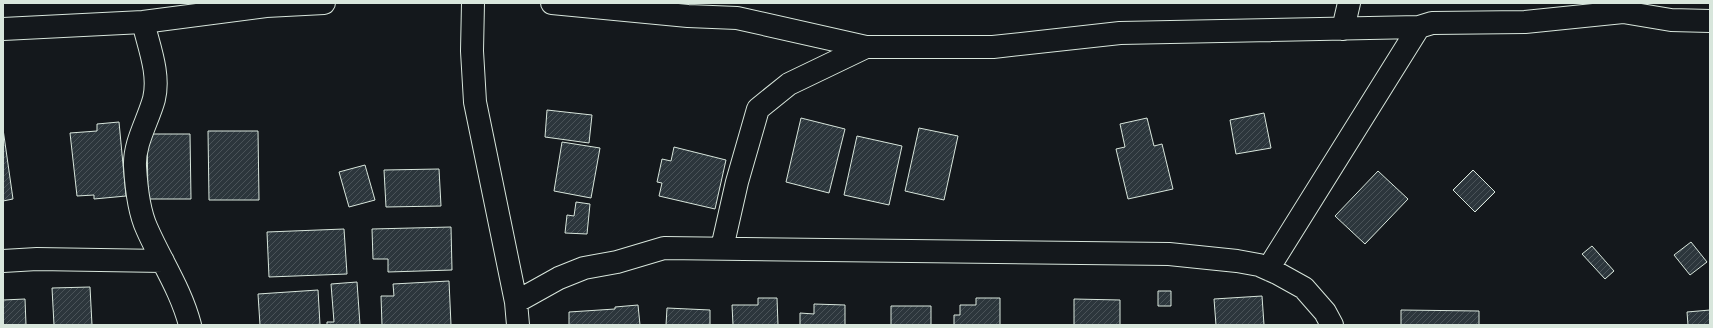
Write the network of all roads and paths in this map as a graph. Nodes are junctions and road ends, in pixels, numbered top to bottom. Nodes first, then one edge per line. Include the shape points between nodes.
1 (324, 3) edge
2 (473, 3) edge
3 (552, 3) edge
4 (1349, 3) edge
5 (1524, 13) edge
6 (1710, 21) edge
7 (143, 22) junction
8 (1419, 27) junction
9 (1343, 29) junction
10 (3, 30) edge
11 (866, 48) junction
12 (722, 248) junction
13 (3, 261) edge
14 (163, 261) junction
15 (1268, 270) junction
16 (516, 302) junction
17 (190, 325) edge
18 (518, 325) edge
19 (1332, 325) edge

1 - 7 street via 266,6
2 - 16 street via 475,102
3 - 11 street via 737,18
4 - 9 street
5 - 6 street via 1623,12 1671,20
5 - 8 street via 1432,23
7 - 10 street
7 - 14 street via 155,69 154,98 139,142 135,164 137,189 146,227
8 - 9 street
8 - 15 street
9 - 11 street via 1120,33 993,47
11 - 12 street via 789,84 758,110 737,182
12 - 15 street via 1014,254 1169,254 1237,261 1259,265
12 - 16 street via 664,248 618,262 584,268 559,278
13 - 14 street via 38,258
14 - 17 street via 184,304
15 - 19 street via 1304,288 1325,312
16 - 18 street

